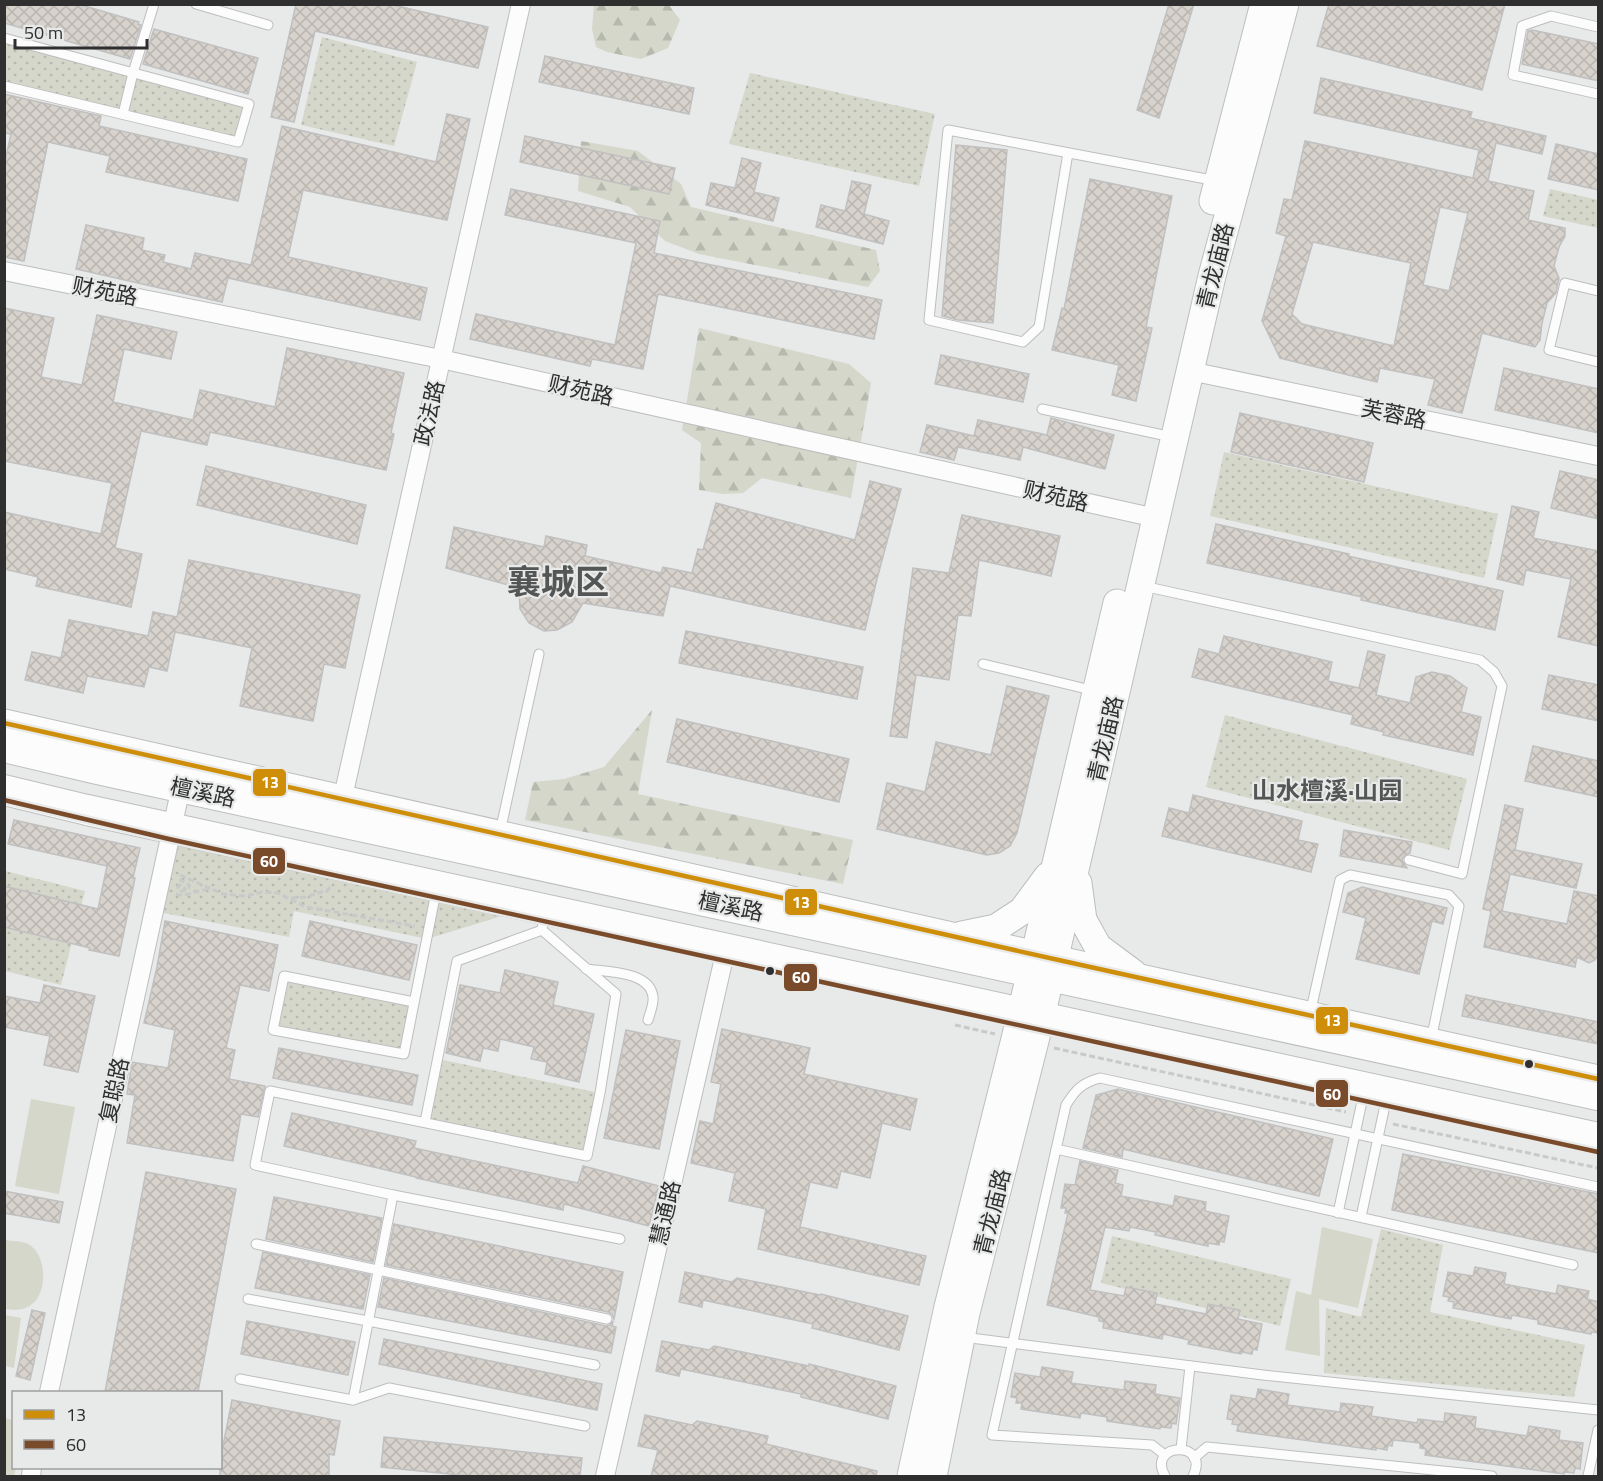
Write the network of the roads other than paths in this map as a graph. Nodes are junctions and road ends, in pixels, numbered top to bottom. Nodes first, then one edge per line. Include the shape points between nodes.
1 (154, 4) edge
2 (196, 4) edge
3 (1264, 4) edge
4 (1286, 4) edge
5 (516, 6) edge
6 (268, 25) dead end
7 (1599, 27) edge
8 (4, 39) edge
9 (133, 73) junction
10 (4, 86) edge
11 (1599, 94) edge
12 (123, 114) junction
13 (1068, 153) junction
14 (1227, 183) junction
15 (4, 271) edge
16 (1599, 291) edge
17 (441, 358) junction
18 (1599, 362) edge
19 (1190, 371) junction
20 (1042, 410) dead end
21 (1166, 436) junction
22 (1599, 456) edge
23 (1147, 516) junction
24 (1141, 585) junction
25 (539, 654) dead end
26 (983, 664) dead end
27 (1106, 693) junction
28 (4, 723) edge
29 (4, 747) edge
30 (181, 787) junction
31 (5, 800) edge
32 (340, 810) junction
33 (170, 834) junction
34 (500, 834) junction
35 (1409, 860) dead end
36 (1066, 866) junction
37 (435, 897) junction
38 (543, 920) junction
39 (956, 937) junction
40 (725, 954) junction
41 (1043, 965) junction
42 (586, 969) junction
43 (1138, 978) junction
44 (414, 1002) junction
45 (1310, 1016) junction
46 (648, 1020) dead end
47 (1030, 1021) junction
48 (1431, 1042) junction
49 (1599, 1079) edge
50 (1599, 1095) edge
51 (1375, 1096) junction
52 (425, 1122) junction
53 (1356, 1134) junction
54 (1377, 1138) junction
55 (1599, 1138) edge
56 (1056, 1149) junction
57 (1599, 1152) edge
58 (1599, 1187) edge
59 (393, 1195) junction
60 (1338, 1213) junction
61 (1361, 1217) junction
62 (620, 1239) dead end
63 (256, 1244) dead end
64 (1573, 1265) dead end
65 (378, 1271) junction
66 (248, 1299) dead end
67 (607, 1319) dead end
68 (368, 1321) junction
69 (961, 1337) junction
70 (1012, 1343) junction
71 (596, 1365) dead end
72 (1190, 1366) junction
73 (240, 1379) dead end
74 (49, 1391) edge
75 (353, 1400) junction
76 (1599, 1410) edge
77 (585, 1426) dead end
78 (1599, 1430) edge
79 (1180, 1449) junction
80 (1165, 1455) junction
81 (1194, 1458) junction
82 (605, 1476) edge
83 (911, 1476) edge
84 (933, 1476) edge
85 (1165, 1476) edge
86 (1193, 1476) edge
87 (1492, 1476) edge
88 (1588, 1476) edge

1 - 9 lane
2 - 6 lane
3 - 14 street, 青龙庙路
4 - 14 street, 青龙庙路
5 - 17 street, 政法路
7 - 11 lane via 1551,16 1522,26 1513,75
8 - 9 lane
9 - 12 lane
9 - 12 lane via 249,104 238,142
10 - 12 lane
13 - 13 lane via 948,130 929,320 1023,342 1039,327
13 - 14 lane
14 - 19 street, 青龙庙路 via 1212,276
14 - 21 street, 青龙庙路
15 - 17 street, 财苑路
16 - 18 lane via 1565,283 1549,350
17 - 23 street, 财苑路
17 - 32 street, 政法路
19 - 21 street, 青龙庙路
19 - 22 street, 芙蓉路
20 - 21 lane
21 - 23 street, 青龙庙路
23 - 24 street, 青龙庙路
23 - 27 street, 青龙庙路
24 - 27 street, 青龙庙路
24 - 35 lane via 1479,660 1494,672 1502,686 1462,874
25 - 34 lane
26 - 27 lane
27 - 36 street, 青龙庙路
28 - 32 street
29 - 30 main road, 檀溪路
30 - 32 main road, 檀溪路
30 - 33 street, 复聪路
31 - 33 main road, 檀溪路 via 87,810
32 - 34 street
32 - 41 main road, 檀溪路
33 - 37 street
33 - 38 main road, 檀溪路
33 - 74 street, 复聪路
34 - 39 street
36 - 39 street via 1022,911 996,928
36 - 41 street, 青龙庙路
36 - 43 street via 1083,920 1098,947
37 - 38 street
37 - 44 lane
38 - 40 main road, 檀溪路
38 - 42 lane
38 - 52 lane via 457,961
39 - 41 street
40 - 47 main road, 檀溪路
40 - 82 street, 慧通路
41 - 43 street
41 - 47 street, 青龙庙路
41 - 50 main road, 檀溪路
42 - 46 lane via 628,975 645,982 654,999
42 - 52 lane via 616,994 587,1156
43 - 45 street
44 - 44 lane via 404,1054 273,1030 284,976
45 - 48 street
45 - 48 lane via 1340,880 1350,875 1449,895 1459,906
47 - 51 main road, 檀溪路
47 - 69 street, 青龙庙路
47 - 83 street, 青龙庙路 via 948,1307
48 - 49 street
51 - 53 lane
51 - 54 lane
51 - 55 main road, 檀溪路
51 - 57 street
52 - 59 lane via 270,1091 255,1165
53 - 54 lane
53 - 56 lane via 1100,1078 1089,1081 1070,1097
53 - 60 lane
54 - 58 lane
54 - 61 lane
56 - 60 lane
56 - 70 lane
59 - 62 lane
59 - 65 lane
60 - 61 lane
61 - 64 lane
63 - 65 lane
65 - 67 lane
65 - 68 lane
66 - 68 lane
68 - 71 lane
68 - 75 lane
69 - 70 lane
69 - 84 street, 青龙庙路
70 - 72 lane
70 - 80 lane via 992,1435 1152,1444
72 - 76 lane
72 - 79 lane
73 - 75 lane
75 - 77 lane via 389,1388
78 - 88 lane
79 - 80 lane
79 - 81 lane
80 - 85 lane via 1161,1466
81 - 86 lane
81 - 87 lane via 1207,1447

